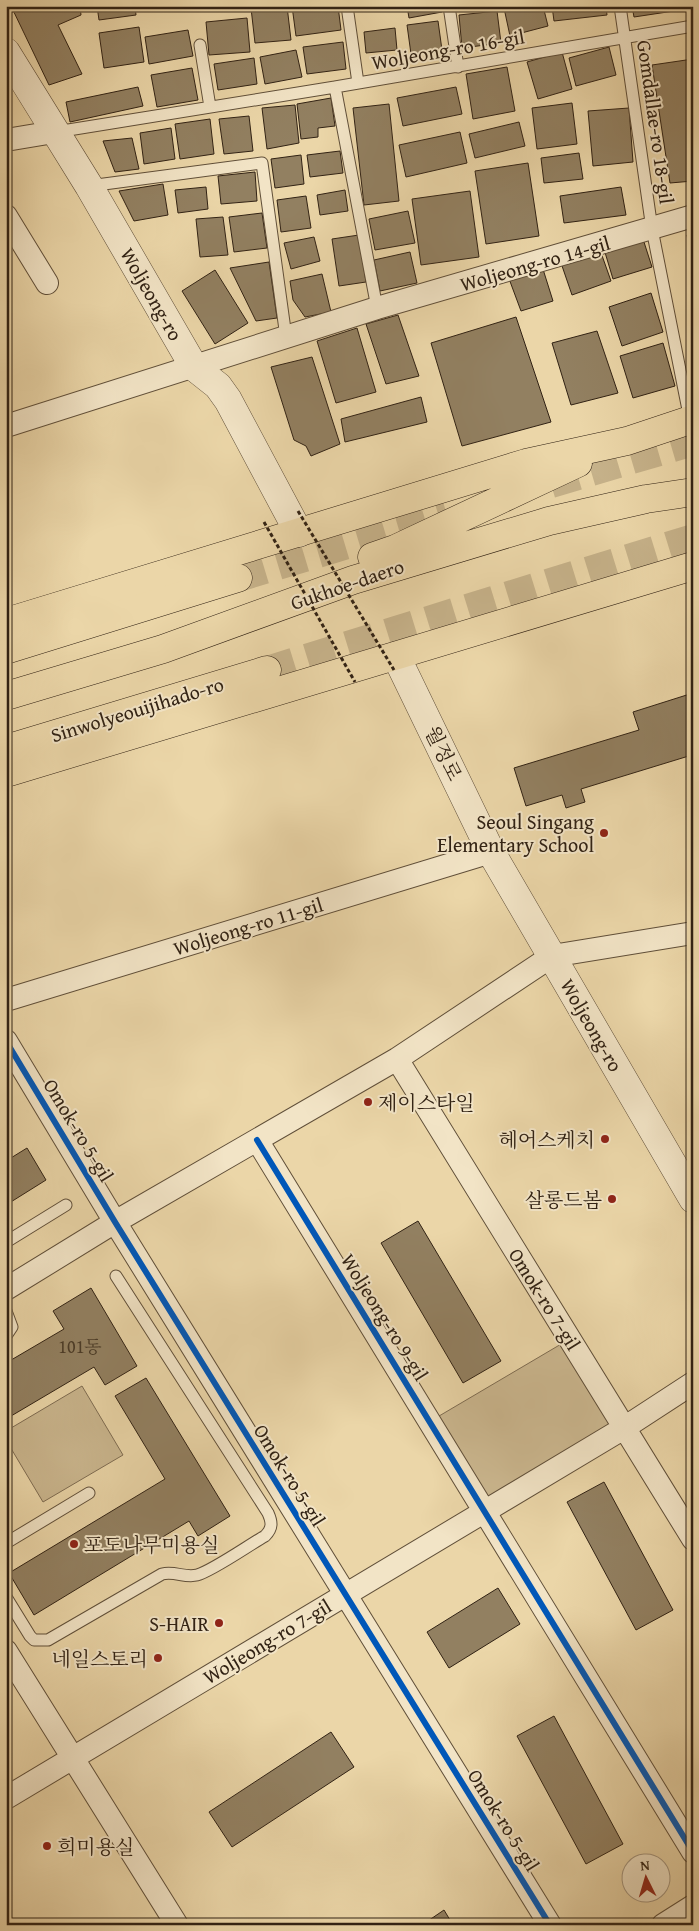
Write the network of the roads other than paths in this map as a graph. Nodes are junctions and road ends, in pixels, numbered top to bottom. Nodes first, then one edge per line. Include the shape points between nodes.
1 (347, 6) edge
2 (449, 6) edge
3 (620, 6) edge
4 (693, 26) edge
5 (625, 37) junction
6 (200, 45) dead end
7 (6, 52) edge
8 (458, 66) junction
9 (358, 83) junction
10 (335, 87) junction
11 (210, 107) junction
12 (54, 132) junction
13 (6, 140) edge
14 (89, 186) junction
15 (6, 216) edge
16 (693, 216) edge
17 (652, 229) junction
18 (47, 283) dead end
19 (377, 308) junction
20 (286, 337) junction
21 (194, 368) junction
22 (692, 420) edge
23 (6, 426) edge
24 (627, 441) junction
25 (693, 492) edge
26 (299, 522) junction
27 (693, 566) edge
28 (238, 578) tunnel mouth
29 (6, 622) edge
30 (6, 650) edge
31 (395, 663) junction
32 (267, 670) tunnel mouth
33 (6, 679) edge
34 (6, 696) edge
35 (6, 749) edge
36 (6, 773) edge
37 (490, 852) junction
38 (693, 933) edge
39 (552, 956) junction
40 (6, 1000) edge
41 (6, 1041) edge
42 (397, 1059) junction
43 (257, 1140) junction
44 (693, 1199) edge
45 (66, 1205) dead end
46 (115, 1222) junction
47 (6, 1242) edge
48 (116, 1276) dead end
49 (6, 1289) edge
50 (6, 1311) edge
51 (6, 1336) edge
52 (693, 1383) edge
53 (624, 1428) junction
54 (90, 1494) dead end
55 (486, 1511) junction
56 (693, 1540) edge
57 (6, 1544) edge
58 (345, 1595) junction
59 (6, 1596) edge
60 (6, 1651) edge
61 (72, 1758) junction
62 (6, 1798) edge
63 (693, 1852) edge
64 (693, 1906) edge
65 (178, 1925) edge
66 (550, 1925) edge
67 (663, 1925) edge

1 - 9 lane
2 - 8 lane
3 - 5 lane, Gomdallae-ro 18-gil
4 - 5 lane, Woljeong-ro 16-gil
5 - 8 lane, Woljeong-ro 16-gil
5 - 17 lane, Gomdallae-ro 18-gil
6 - 11 lane
7 - 12 street, Woljeong-ro
8 - 9 lane, Woljeong-ro 16-gil
9 - 10 lane, Woljeong-ro 16-gil
10 - 11 lane, Woljeong-ro 16-gil
10 - 19 lane
11 - 12 lane, Woljeong-ro 16-gil
12 - 13 street
12 - 14 street, Woljeong-ro
14 - 20 lane via 262,163
14 - 21 street, Woljeong-ro
15 - 18 street
16 - 17 street, Woljeong-ro 14-gil
17 - 19 street, Woljeong-ro 14-gil
17 - 22 lane, Gomdallae-ro 18-gil
19 - 20 street, Woljeong-ro 14-gil
20 - 21 street, Woljeong-ro 14-gil
21 - 23 street, Woljeong-ro 14-gil
21 - 26 street, Woljeong-ro via 218,386 228,400
22 - 24 main road
24 - 26 main road via 526,463
24 - 33 main road, Gukhoe-daero via 395,549 185,626
25 - 34 main road, Gukhoe-daero via 549,520 353,580 163,649
26 - 29 main road
27 - 31 main road
28 - 30 main road
31 - 36 main road
31 - 37 street, 월정로
32 - 35 main road, Sinwolyeouijihado-ro
37 - 39 street, Woljeong-ro
37 - 40 street, Woljeong-ro 11-gil
38 - 39 street
39 - 42 street
39 - 44 street, Woljeong-ro
41 - 46 street, Omok-ro 5-gil
42 - 43 street
42 - 53 street, Omok-ro 7-gil
43 - 46 street
43 - 55 street, Woljeong-ro 9-gil
45 - 47 lane
46 - 49 street
46 - 58 street, Omok-ro 5-gil
48 - 59 lane via 268,1513 272,1524 270,1531 201,1573 188,1576 170,1572 162,1574 48,1640 34,1640 30,1636
50 - 51 lane via 12,1327
52 - 53 street, Woljeong-ro 7-gil
53 - 55 street, Woljeong-ro 7-gil
53 - 56 street, Omok-ro 7-gil
54 - 57 lane
55 - 58 street, Woljeong-ro 7-gil
55 - 63 street, Woljeong-ro 9-gil via 617,1732
58 - 61 street, Woljeong-ro 7-gil
58 - 66 street, Omok-ro 5-gil
60 - 61 street
61 - 62 street, Woljeong-ro 7-gil
61 - 65 street
64 - 67 street

